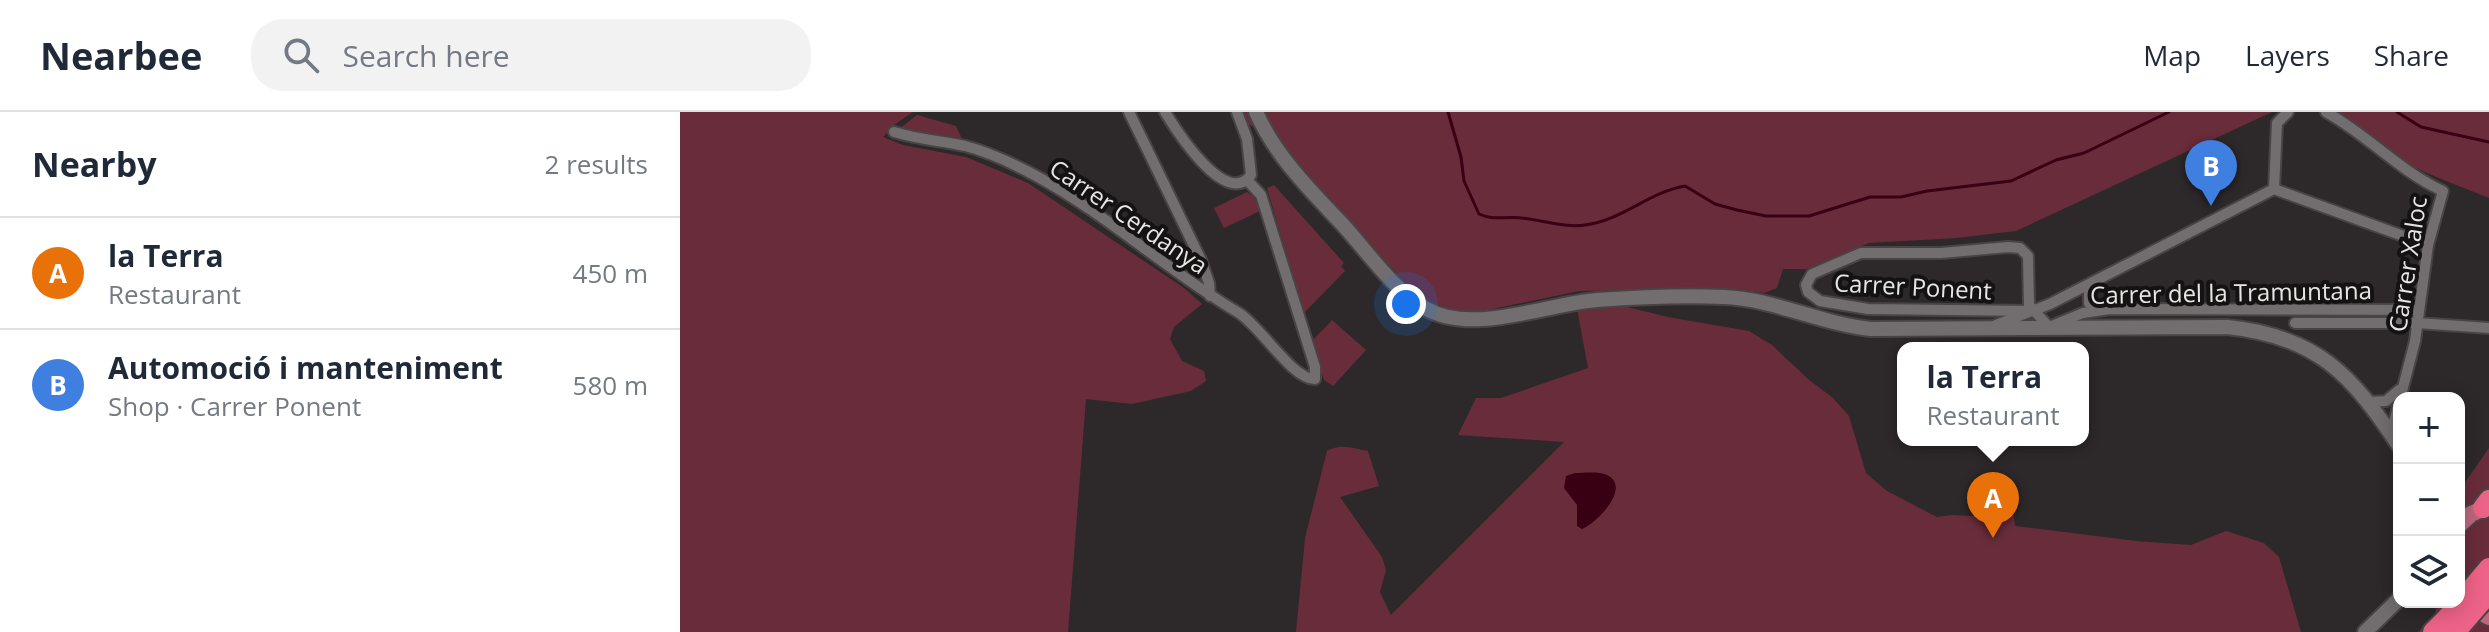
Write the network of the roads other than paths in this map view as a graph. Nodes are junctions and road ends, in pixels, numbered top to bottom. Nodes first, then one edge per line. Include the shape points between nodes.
1 (1129, 112) edge
2 (1165, 112) edge
3 (1237, 112) edge
4 (2288, 112) edge
5 (2326, 112) edge
6 (1261, 124) edge
7 (894, 132) dead end
8 (1246, 134) junction
9 (1250, 153) junction
10 (1247, 180) junction
11 (2274, 189) junction
12 (2428, 245) junction
13 (2089, 285) junction
14 (1210, 296) junction
15 (2110, 309) junction
16 (2417, 310) junction
17 (2033, 311) junction
18 (2295, 323) dead end
19 (2417, 323) junction
20 (2049, 327) junction
21 (2489, 328) edge
22 (1986, 329) junction
23 (2403, 385) junction
24 (2402, 392) edge
25 (2369, 402) junction
26 (2393, 437) edge
27 (2485, 506) edge
28 (2465, 507) edge
29 (2465, 521) edge
30 (2489, 568) edge
31 (2489, 593) edge
32 (2465, 603) edge
33 (2393, 605) edge
34 (2489, 617) edge
35 (2448, 628) edge
36 (2365, 632) edge

1 - 14 street via 1201,260
2 - 10 street via 1205,166 1234,183
3 - 8 street
4 - 11 street via 2277,123
5 - 12 street, Carrer Xaloc via 2443,191
6 - 8 street
6 - 9 street
6 - 22 main road via 1290,168 1393,281 1424,307 1449,318 1490,318 1596,300 1723,297 1859,328
7 - 14 street, Carrer Cerdanya via 970,147 1036,176
8 - 9 street
9 - 10 street
10 - 14 street, Carrer Cerdanya via 1261,195 1315,379 1295,370 1255,325
11 - 12 street
11 - 13 street, Carrer Ponent
12 - 16 street, Carrer Xaloc
13 - 15 street via 2089,303
13 - 17 street, Carrer Ponent
15 - 16 street, Carrer del la Tramuntana
15 - 20 street, Carrer del la Tramuntana
16 - 19 street, Carrer Xaloc
17 - 17 street, Carrer Ponent via 1868,309 1820,301 1806,285 1812,274 1861,253 2020,248 2028,256
17 - 20 street
17 - 22 street, Carrer Ponent
18 - 19 street
19 - 21 street
19 - 23 street, Carrer Xaloc
20 - 22 main road
20 - 25 main road via 2253,329 2322,358
23 - 24 street, Carrer Xaloc
23 - 25 street via 2394,397
25 - 26 main road
27 - 28 main road
27 - 29 main road
30 - 35 highway, bridge
31 - 35 highway, bridge
32 - 34 main road
33 - 36 main road

